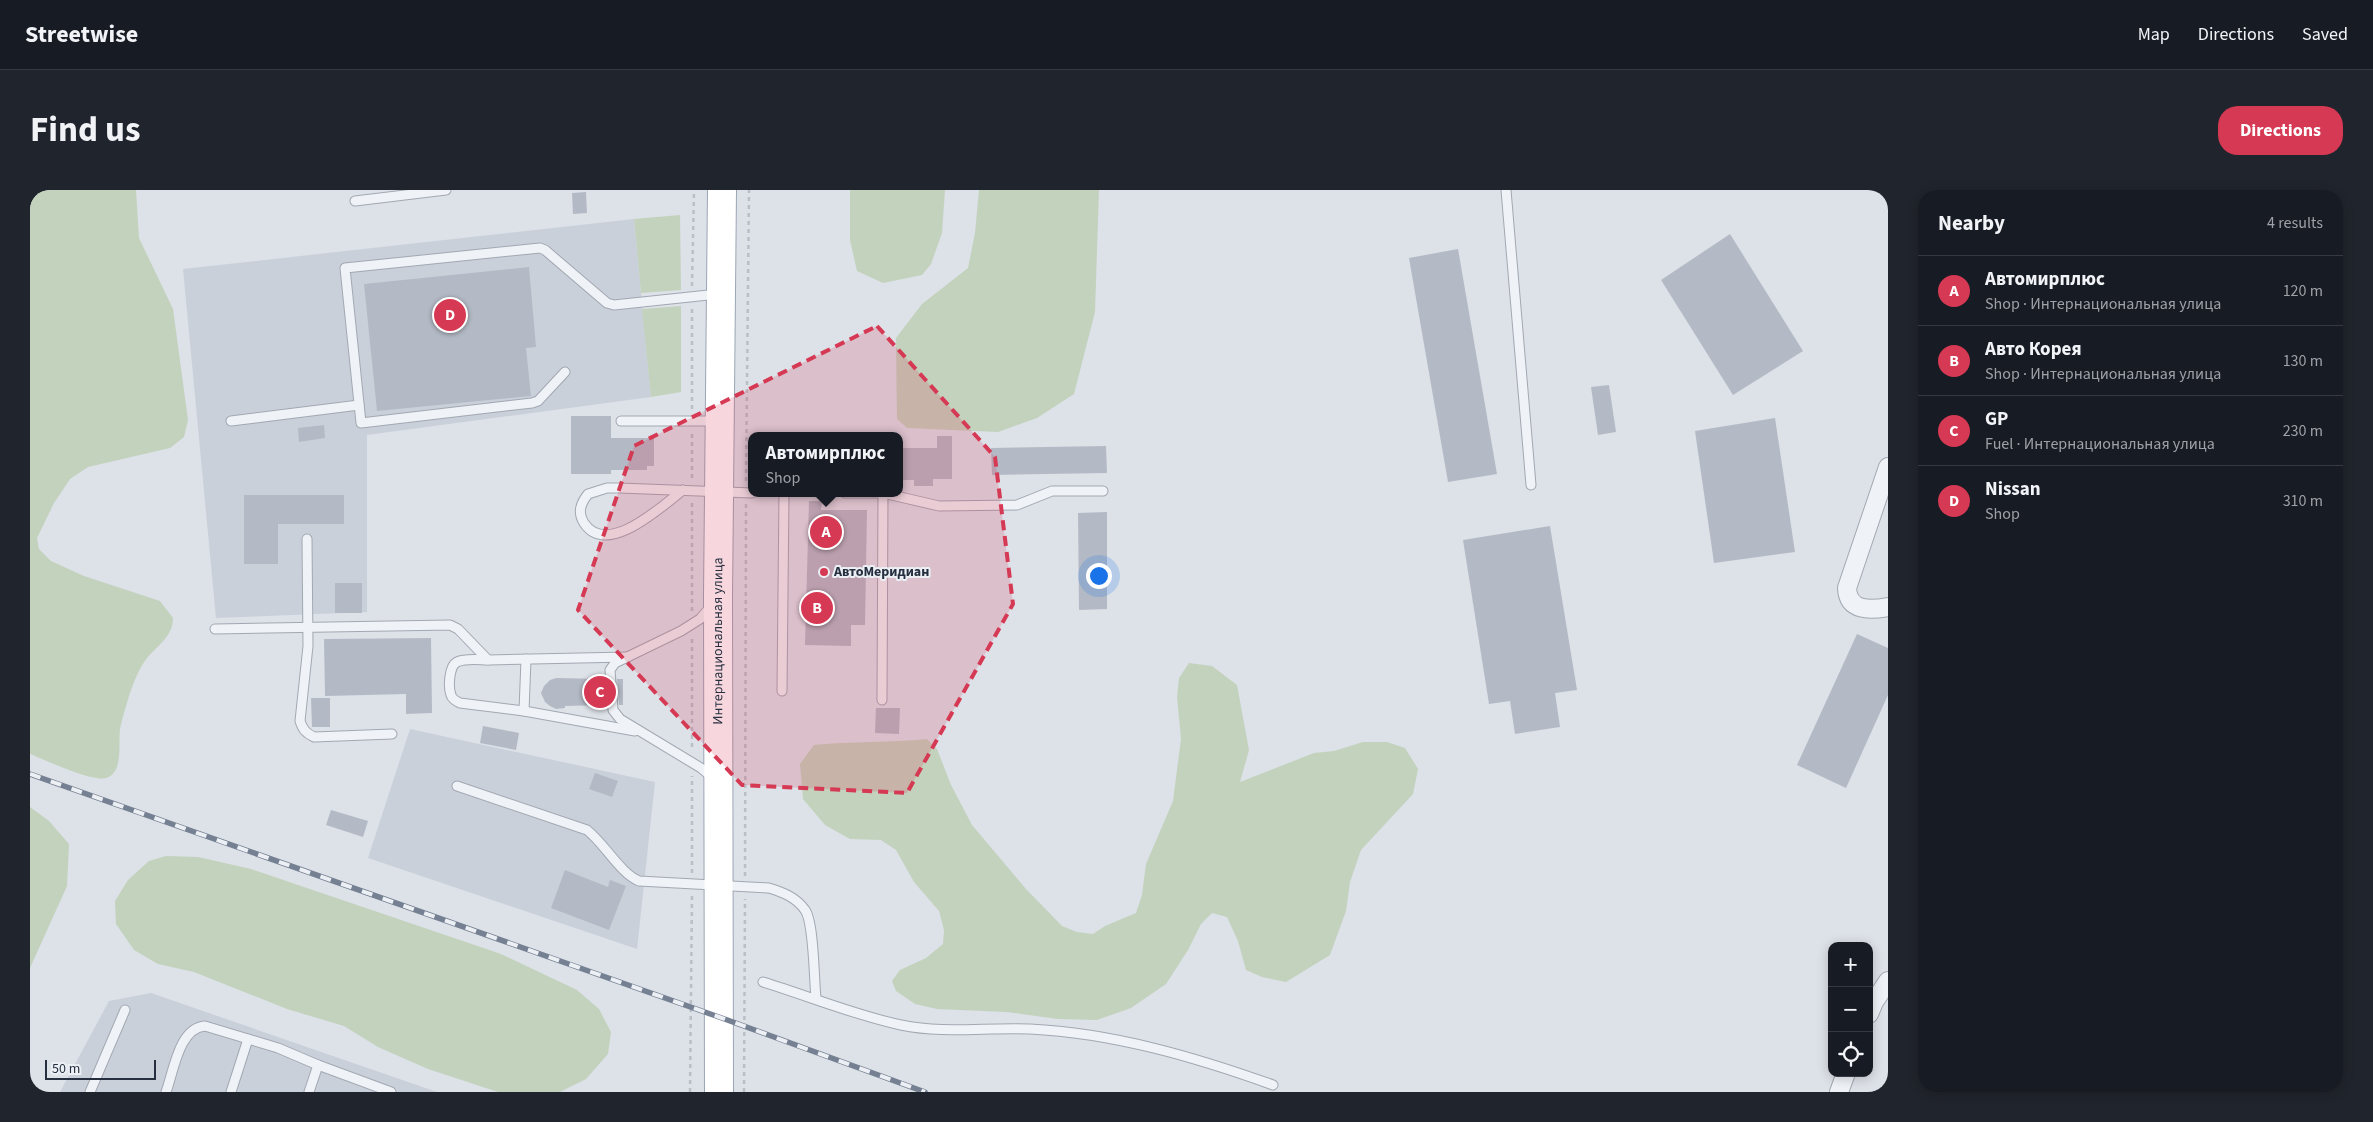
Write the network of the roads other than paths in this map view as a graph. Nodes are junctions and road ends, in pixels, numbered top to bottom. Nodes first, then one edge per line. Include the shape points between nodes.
1 (446, 190) edge
2 (722, 190) edge
3 (1506, 190) edge
4 (355, 201) dead end
5 (721, 294) junction
6 (565, 372) dead end
7 (359, 405) junction
8 (231, 421) dead end
9 (621, 421) dead end
10 (720, 421) junction
11 (1888, 467) edge
12 (1531, 486) dead end
13 (688, 491) junction
14 (720, 492) junction
15 (1103, 492) dead end
16 (748, 493) edge
17 (784, 497) edge
18 (883, 497) edge
19 (900, 497) edge
20 (306, 539) dead end
21 (718, 597) junction
22 (1888, 607) edge
23 (309, 626) junction
24 (215, 629) dead end
25 (628, 657) junction
26 (526, 659) junction
27 (488, 660) junction
28 (782, 692) dead end
29 (882, 700) dead end
30 (524, 711) junction
31 (641, 732) junction
32 (392, 734) dead end
33 (720, 784) junction
34 (457, 786) dead end
35 (732, 886) junction
36 (1888, 981) edge
37 (763, 982) dead end
38 (816, 998) junction
39 (1873, 1004) edge
40 (125, 1010) dead end
41 (248, 1039) junction
42 (318, 1065) junction
43 (1845, 1077) edge
44 (1273, 1085) dead end
45 (90, 1092) edge
46 (166, 1092) edge
47 (231, 1092) edge
48 (309, 1092) edge
49 (391, 1092) edge
50 (719, 1092) edge
51 (1839, 1092) edge

1 - 4 lane
2 - 5 main road, Интернациональная улица
3 - 12 lane
5 - 7 lane via 614,305 540,248 345,268
5 - 10 main road, Интернациональная улица
6 - 7 lane via 538,401 532,403 361,423
7 - 8 lane
9 - 10 lane
10 - 14 main road, Интернациональная улица
11 - 22 street via 1847,588 1850,600 1856,606 1870,610
13 - 13 lane via 622,533 591,530 581,517 580,507 588,494 607,488
13 - 14 lane
14 - 16 lane
14 - 21 main road, Интернациональная улица
15 - 19 lane via 1052,491 1017,506 939,506
17 - 28 lane
18 - 29 lane
20 - 23 lane
21 - 25 lane via 692,625
21 - 33 main road, Интернациональная улица
23 - 24 lane
23 - 27 lane via 450,625
23 - 32 lane via 300,721 306,733 314,737
25 - 26 lane
25 - 31 lane via 615,663 610,670 613,710 620,719
26 - 27 lane
26 - 30 lane
27 - 30 lane via 454,663 451,667 454,700
30 - 31 lane
31 - 33 lane via 692,762
33 - 35 main road, Интернациональная улица
34 - 35 lane via 587,830 636,880
35 - 38 lane via 779,891 806,911 810,923
35 - 50 main road, Интернациональная улица
36 - 39 street
37 - 38 lane
38 - 44 lane via 901,1025 970,1031 1029,1029 1110,1039 1211,1062
40 - 45 lane
41 - 42 lane
41 - 46 lane via 205,1026 196,1027 184,1041
41 - 47 lane
42 - 48 lane
42 - 49 lane
43 - 51 street

